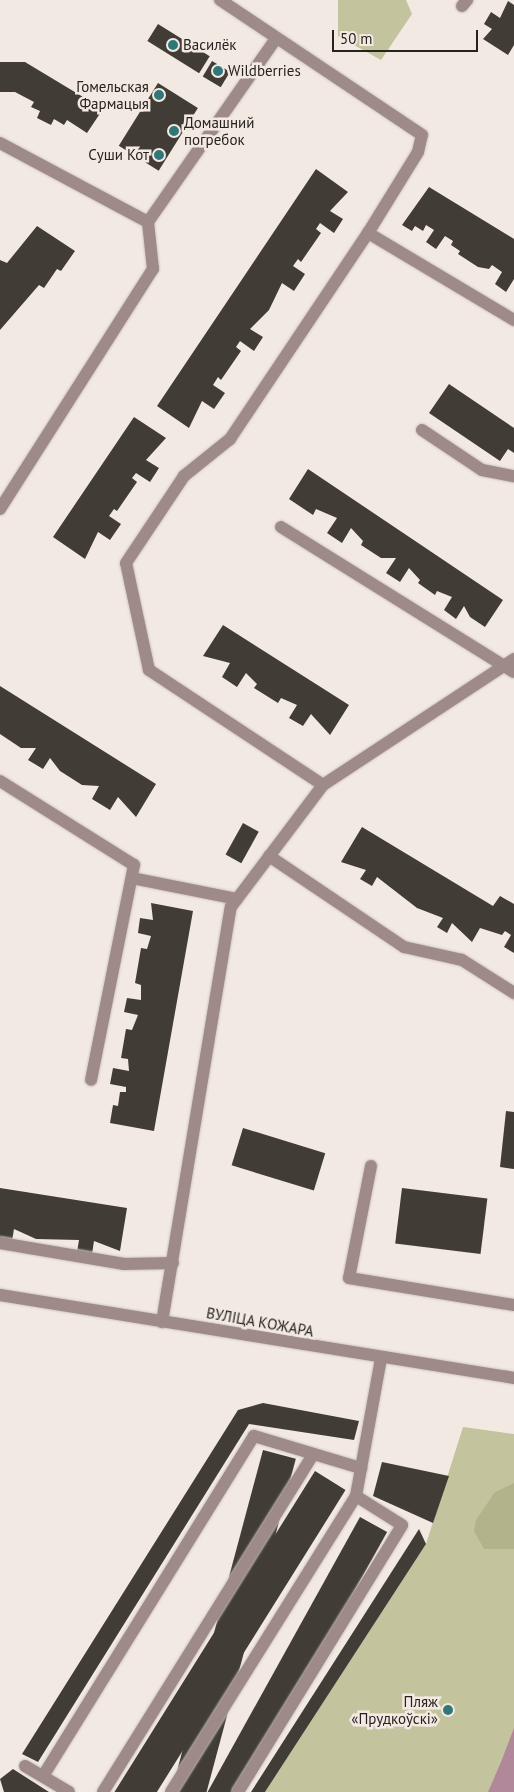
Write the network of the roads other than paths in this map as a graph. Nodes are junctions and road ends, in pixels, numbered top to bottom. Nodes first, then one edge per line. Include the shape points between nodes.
1 (220, 0) edge
2 (275, 40) junction
3 (0, 143) edge
4 (148, 222) junction
5 (368, 233) junction
6 (514, 320) edge
7 (422, 430) dead end
8 (514, 476) edge
9 (0, 509) edge
10 (280, 526) dead end
11 (511, 666) edge
12 (0, 781) edge
13 (323, 785) junction
14 (269, 856) junction
15 (132, 878) junction
16 (237, 899) junction
17 (514, 994) edge
18 (91, 1080) dead end
19 (371, 1166) dead end
20 (0, 1244) edge
21 (173, 1263) junction
22 (0, 1295) edge
23 (514, 1305) edge
24 (162, 1322) junction
25 (381, 1358) junction
26 (514, 1378) edge
27 (313, 1454) junction
28 (362, 1468) junction
29 (356, 1496) junction
30 (25, 1766) dead end
31 (43, 1776) junction
32 (69, 1792) edge
33 (103, 1792) edge
34 (171, 1792) edge
35 (238, 1792) edge

1 - 2 street
2 - 4 street
2 - 5 street via 422,135 418,152
3 - 4 street
4 - 9 street via 153,269
5 - 6 street
5 - 13 street via 230,439 184,476 126,563 149,670
7 - 8 street via 482,470
10 - 11 street
11 - 13 street
12 - 15 street via 134,865
13 - 14 street
14 - 16 street
14 - 17 street via 404,947 462,960
15 - 16 street
15 - 18 street
16 - 21 street via 232,907
19 - 23 street via 349,1278
20 - 21 street via 124,1264
21 - 24 street
22 - 24 street, ВУЛІЦА КОЖАРА
24 - 25 street, ВУЛІЦА КОЖАРА
25 - 26 street, ВУЛІЦА КОЖАРА
25 - 28 street
27 - 28 street
27 - 31 street via 254,1436
27 - 33 street
28 - 29 street
29 - 34 street
29 - 35 street via 402,1525
30 - 31 street
31 - 32 street

